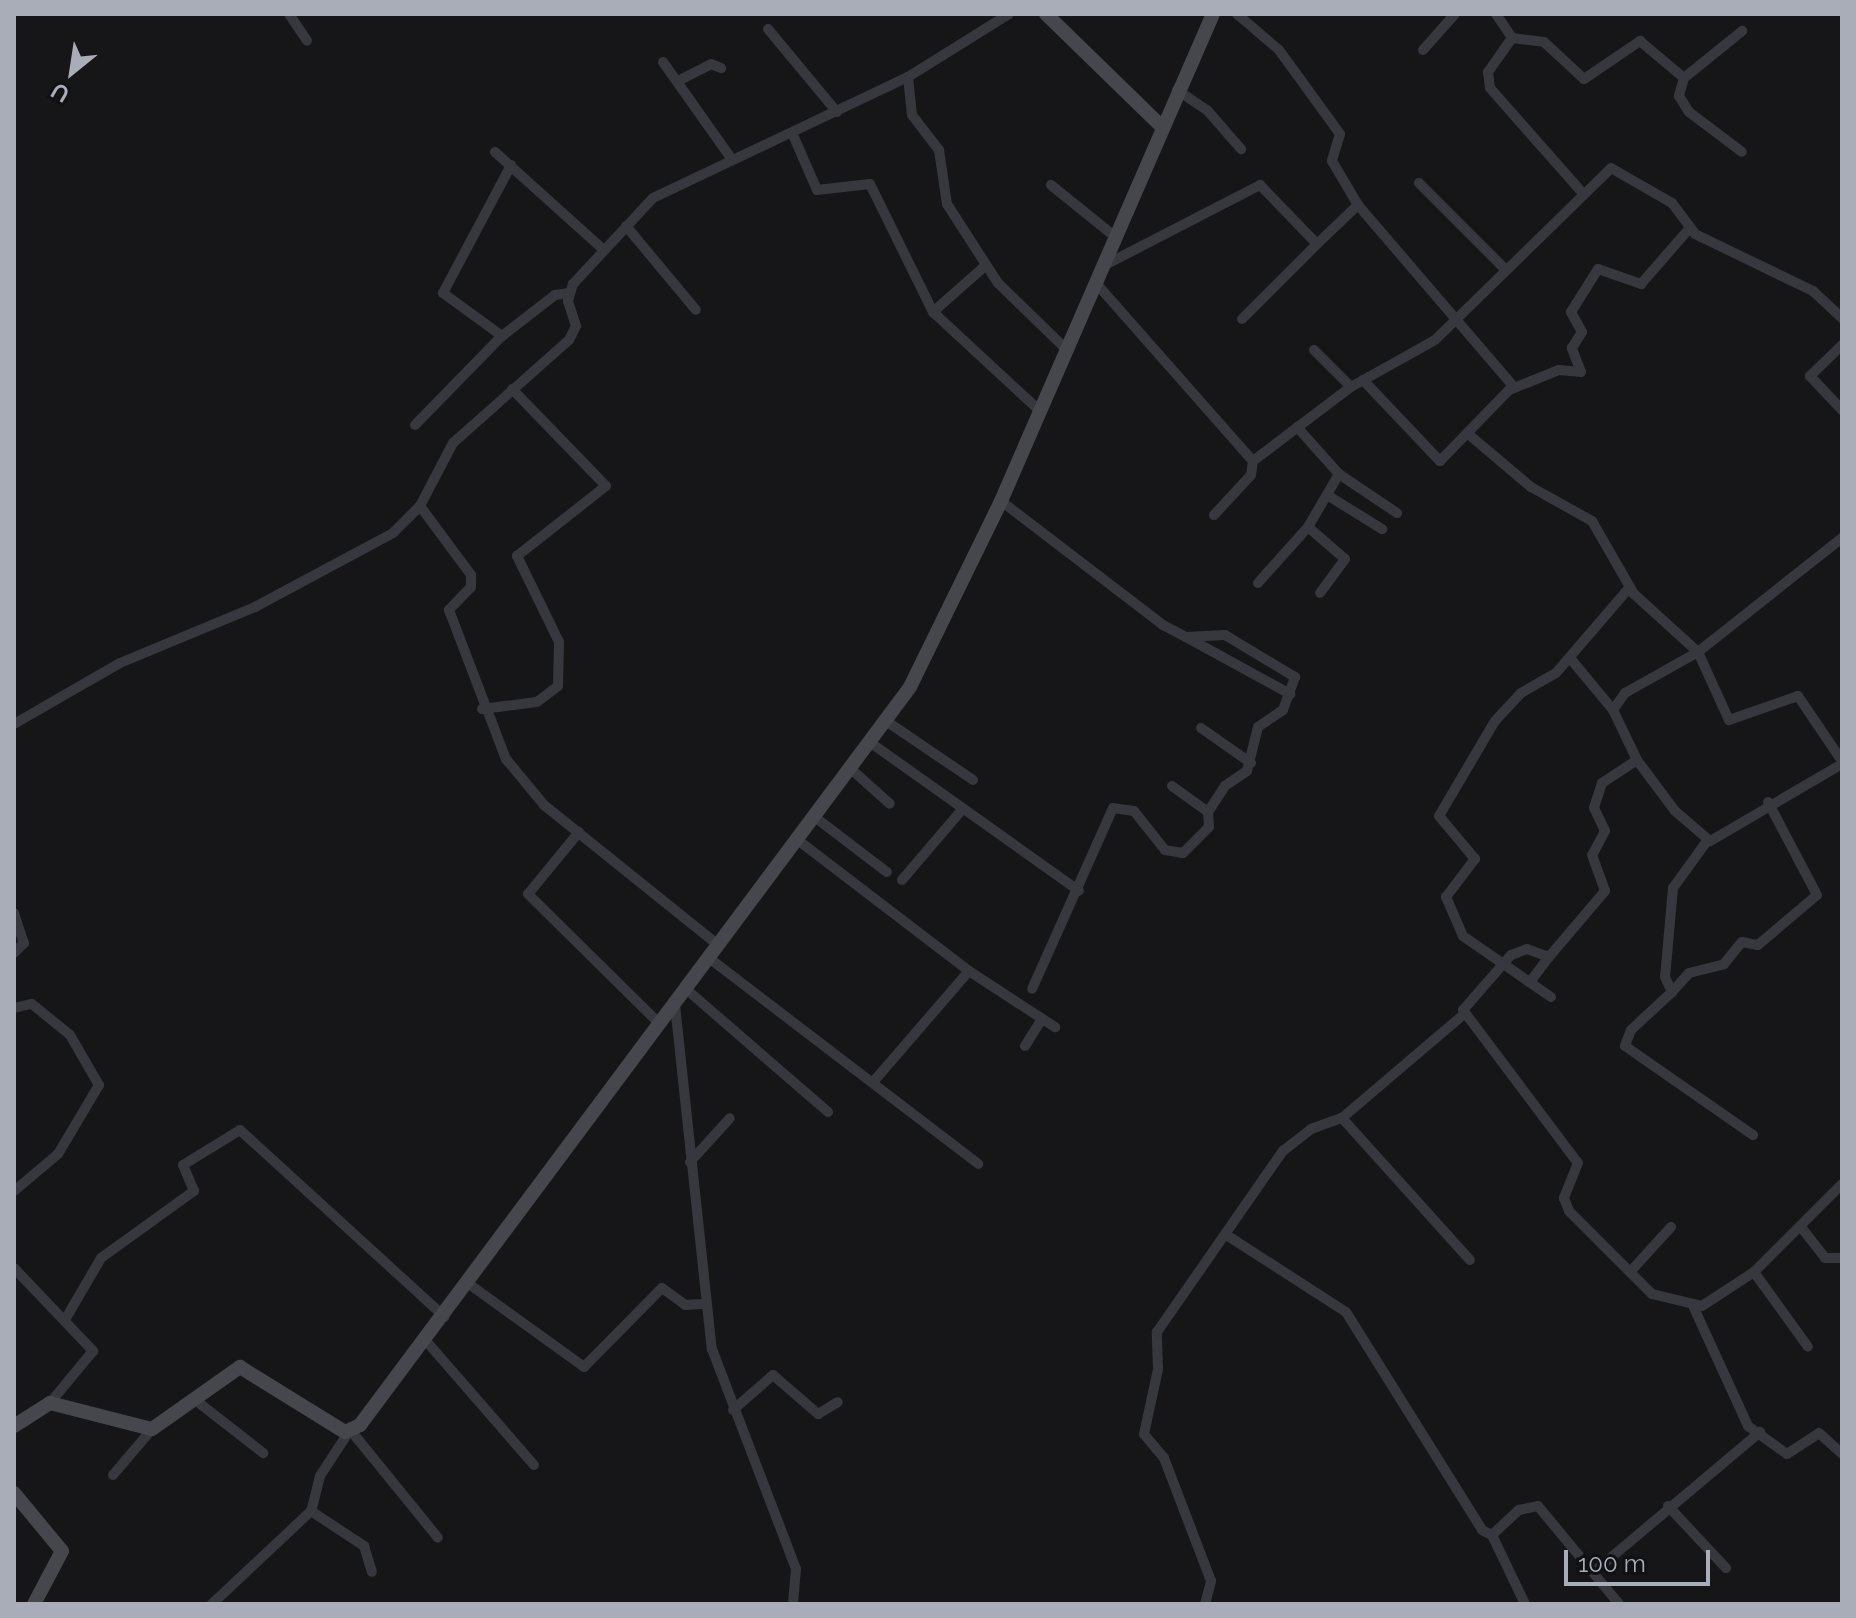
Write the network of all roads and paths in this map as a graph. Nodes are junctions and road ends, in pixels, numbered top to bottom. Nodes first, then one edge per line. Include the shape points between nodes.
1 (289, 14) edge
2 (1009, 14) edge
3 (1046, 14) edge
4 (1213, 14) edge
5 (1237, 14) edge
6 (1455, 14) edge
7 (1496, 14) edge
8 (768, 29) dead end
9 (1742, 31) dead end
10 (1512, 38) junction
11 (307, 41) dead end
12 (1423, 50) dead end
13 (663, 62) dead end
14 (721, 68) dead end
15 (908, 77) junction
16 (1684, 78) junction
17 (678, 81) junction
18 (1177, 90) junction
19 (837, 112) junction
20 (1159, 124) junction
21 (793, 135) junction
22 (1241, 149) dead end
23 (495, 152) dead end
24 (1742, 152) dead end
25 (731, 158) junction
26 (511, 165) junction
27 (1419, 183) dead end
28 (1051, 185) dead end
29 (1580, 190) junction
30 (1358, 205) junction
31 (626, 226) junction
32 (1689, 229) junction
33 (1113, 235) junction
34 (1317, 244) junction
35 (604, 250) junction
36 (985, 266) junction
37 (1102, 267) junction
38 (1504, 268) junction
39 (1095, 282) junction
40 (569, 293) junction
41 (696, 310) dead end
42 (933, 312) junction
43 (1459, 314) junction
44 (1842, 318) edge
45 (1242, 319) dead end
46 (502, 336) junction
47 (1842, 345) edge
48 (1067, 350) junction
49 (1314, 350) dead end
50 (1363, 380) junction
51 (1351, 387) junction
52 (1514, 387) junction
53 (512, 389) junction
54 (1842, 410) edge
55 (1040, 411) junction
56 (415, 425) dead end
57 (1297, 427) junction
58 (1467, 433) junction
59 (1253, 461) junction
60 (1339, 474) junction
61 (1327, 495) junction
62 (1001, 501) junction
63 (420, 506) junction
64 (1397, 513) dead end
65 (1214, 515) dead end
66 (1308, 527) junction
67 (1382, 529) dead end
68 (1842, 538) edge
69 (1258, 583) dead end
70 (1630, 587) junction
71 (1320, 593) dead end
72 (1186, 637) junction
73 (1698, 652) junction
74 (1570, 658) junction
75 (1290, 694) junction
76 (482, 709) junction
77 (1613, 710) junction
78 (886, 721) junction
79 (14, 724) edge
80 (1201, 728) dead end
81 (871, 743) junction
82 (1637, 760) junction
83 (1842, 762) edge
84 (1251, 763) junction
85 (851, 769) junction
86 (973, 780) dead end
87 (1172, 786) dead end
88 (1768, 802) junction
89 (890, 804) dead end
90 (961, 811) junction
91 (1208, 812) junction
92 (816, 818) junction
93 (579, 832) junction
94 (799, 841) junction
95 (1707, 841) junction
96 (887, 872) dead end
97 (902, 880) dead end
98 (1079, 891) junction
99 (14, 913) edge
100 (712, 941) junction
101 (14, 953) edge
102 (1549, 957) junction
103 (709, 958) junction
104 (1501, 963) junction
105 (969, 971) junction
106 (1530, 982) junction
107 (686, 989) junction
108 (1032, 989) dead end
109 (1672, 992) junction
110 (1551, 997) dead end
111 (675, 1005) junction
112 (14, 1008) edge
113 (1464, 1014) junction
114 (1042, 1019) junction
115 (660, 1024) junction
116 (1055, 1027) dead end
117 (1025, 1046) dead end
118 (874, 1081) junction
119 (828, 1112) dead end
120 (730, 1118) dead end
121 (1342, 1118) junction
122 (1753, 1135) dead end
123 (690, 1162) junction
124 (978, 1164) dead end
125 (1842, 1184) edge
126 (14, 1191) edge
127 (1671, 1227) dead end
128 (1801, 1227) junction
129 (1228, 1236) junction
130 (1842, 1258) edge
131 (1470, 1260) dead end
132 (14, 1268) edge
133 (1630, 1272) junction
134 (1754, 1272) junction
135 (469, 1284) junction
136 (703, 1304) junction
137 (1694, 1308) junction
138 (445, 1317) junction
139 (66, 1318) junction
140 (427, 1342) junction
141 (1808, 1347) dead end
142 (194, 1399) junction
143 (838, 1402) dead end
144 (50, 1403) junction
145 (733, 1410) junction
146 (14, 1426) edge
147 (152, 1429) junction
148 (345, 1431) junction
149 (1760, 1432) junction
150 (263, 1453) dead end
151 (1842, 1454) edge
152 (534, 1465) dead end
153 (113, 1475) dead end
154 (14, 1493) edge
155 (1668, 1506) junction
156 (309, 1512) junction
157 (1492, 1535) junction
158 (438, 1538) dead end
159 (1726, 1568) dead end
160 (1595, 1571) junction
161 (372, 1572) dead end
162 (34, 1604) edge
163 (212, 1604) edge
164 (793, 1604) edge
165 (1205, 1604) edge
166 (1525, 1604) edge
167 (1619, 1604) edge

1 - 11 street
2 - 15 street
3 - 20 street
4 - 18 street
5 - 30 street via 1276,47 1340,134 1332,161
6 - 12 street
7 - 10 street
8 - 19 street
9 - 16 street
10 - 16 street via 1544,42 1584,79 1640,41
10 - 29 street via 1488,72 1490,88
13 - 17 street
14 - 17 street via 711,64
15 - 19 street
15 - 36 street via 912,115 939,150 941,190
16 - 24 street via 1679,96 1689,112
17 - 25 street
18 - 20 street
18 - 22 street via 1207,110
19 - 21 street
20 - 33 street
21 - 25 street
21 - 42 street via 817,190 870,184
23 - 26 street
25 - 31 street via 671,185
26 - 35 street
26 - 46 street via 443,293
27 - 38 street
28 - 33 street
29 - 32 street via 1605,170 1622,171 1672,203
29 - 38 street
30 - 34 street
30 - 43 street
31 - 35 street
31 - 41 street
32 - 44 street via 1795,282
32 - 52 street via 1641,284 1606,268 1596,271 1571,312 1582,332 1572,348 1581,372 1559,370
33 - 37 street
34 - 37 street via 1260,185
34 - 45 street
35 - 40 street
36 - 42 street
36 - 48 street
37 - 39 street
38 - 43 street
39 - 48 street
39 - 59 street
40 - 46 street
40 - 53 street via 573,333
42 - 55 street
43 - 50 street via 1435,340
43 - 52 street
46 - 56 street
47 - 54 street via 1810,376
48 - 55 street
49 - 51 street
50 - 51 street
50 - 58 street via 1436,461
51 - 57 street
52 - 58 street
53 - 63 street via 447,451
53 - 76 street via 606,486 517,556 559,642 558,686 537,702
55 - 62 street
57 - 59 street
57 - 60 street
58 - 70 street via 1531,487 1592,521
59 - 65 street via 1251,475
60 - 61 street
60 - 64 street
61 - 66 street
61 - 67 street
62 - 72 street
62 - 78 street via 941,634
63 - 76 street via 471,575 471,587 449,610
63 - 79 street via 380,542 255,607 120,663
66 - 69 street
66 - 71 street via 1345,559
68 - 73 street
70 - 73 street
70 - 74 street
72 - 75 street
72 - 75 street via 1225,635 1293,673
73 - 77 street via 1625,693
73 - 83 street via 1729,720 1798,696
74 - 77 street
74 - 104 street via 1495,721 1439,816 1475,859 1445,902 1467,941
75 - 84 street via 1278,716 1258,727
76 - 93 street via 526,788
77 - 82 street
78 - 81 street
78 - 86 street
80 - 84 street
81 - 85 street
81 - 90 street
82 - 95 street
82 - 102 street via 1598,785 1594,808 1605,829 1592,855 1605,891
83 - 88 street
84 - 91 street
85 - 89 street
85 - 92 street
87 - 91 street
88 - 95 street
88 - 109 street via 1817,895 1758,945 1742,942 1724,964 1689,973
90 - 97 street
90 - 98 street
91 - 98 street via 1209,827 1176,854 1146,820 1117,805
92 - 94 street
92 - 96 street
93 - 100 street
93 - 115 street via 528,894
94 - 100 street
94 - 105 street
95 - 109 street via 1675,882 1665,977
98 - 108 street
99 - 101 street via 24,943
100 - 103 street
102 - 104 street via 1527,949
102 - 106 street
103 - 107 street
103 - 118 street
104 - 106 street
104 - 113 street via 1468,997
105 - 114 street
105 - 118 street
106 - 110 street
107 - 111 street
107 - 119 street
109 - 122 street via 1631,1030 1625,1046
111 - 115 street
111 - 123 street
112 - 126 street via 32,1004 70,1035 99,1085 58,1154
113 - 121 street
113 - 133 street via 1527,1087 1578,1163 1564,1198 1569,1211
114 - 116 street
114 - 117 street
115 - 135 street
118 - 124 street
120 - 123 street
121 - 129 street via 1311,1129 1283,1151
121 - 131 street
123 - 136 street
125 - 128 street
127 - 133 street
128 - 130 street via 1825,1258
128 - 134 street
129 - 157 street via 1311,1283 1346,1312 1378,1373 1441,1459 1461,1504
129 - 165 street via 1157,1332 1158,1369 1144,1434 1164,1458 1211,1581
132 - 139 street
133 - 137 street via 1652,1294
134 - 137 street
134 - 141 street
135 - 136 street via 584,1367 662,1288 685,1305
135 - 138 street
136 - 145 street
137 - 149 street via 1744,1421
138 - 139 street via 240,1130 183,1165 194,1191 108,1251
138 - 140 street
139 - 144 street via 93,1354
140 - 148 street
140 - 152 street
142 - 147 street
142 - 148 street via 232,1369 248,1367
142 - 150 street
143 - 145 street via 821,1416 773,1375
144 - 146 street
144 - 147 street
145 - 164 street via 796,1569
147 - 153 street
148 - 156 street via 320,1476
148 - 158 street
149 - 151 street via 1787,1454 1819,1433
149 - 155 street
154 - 162 street via 62,1551
155 - 159 street
155 - 160 street
156 - 161 street via 364,1546
156 - 163 street
157 - 160 street via 1533,1504
157 - 166 street
160 - 167 street

